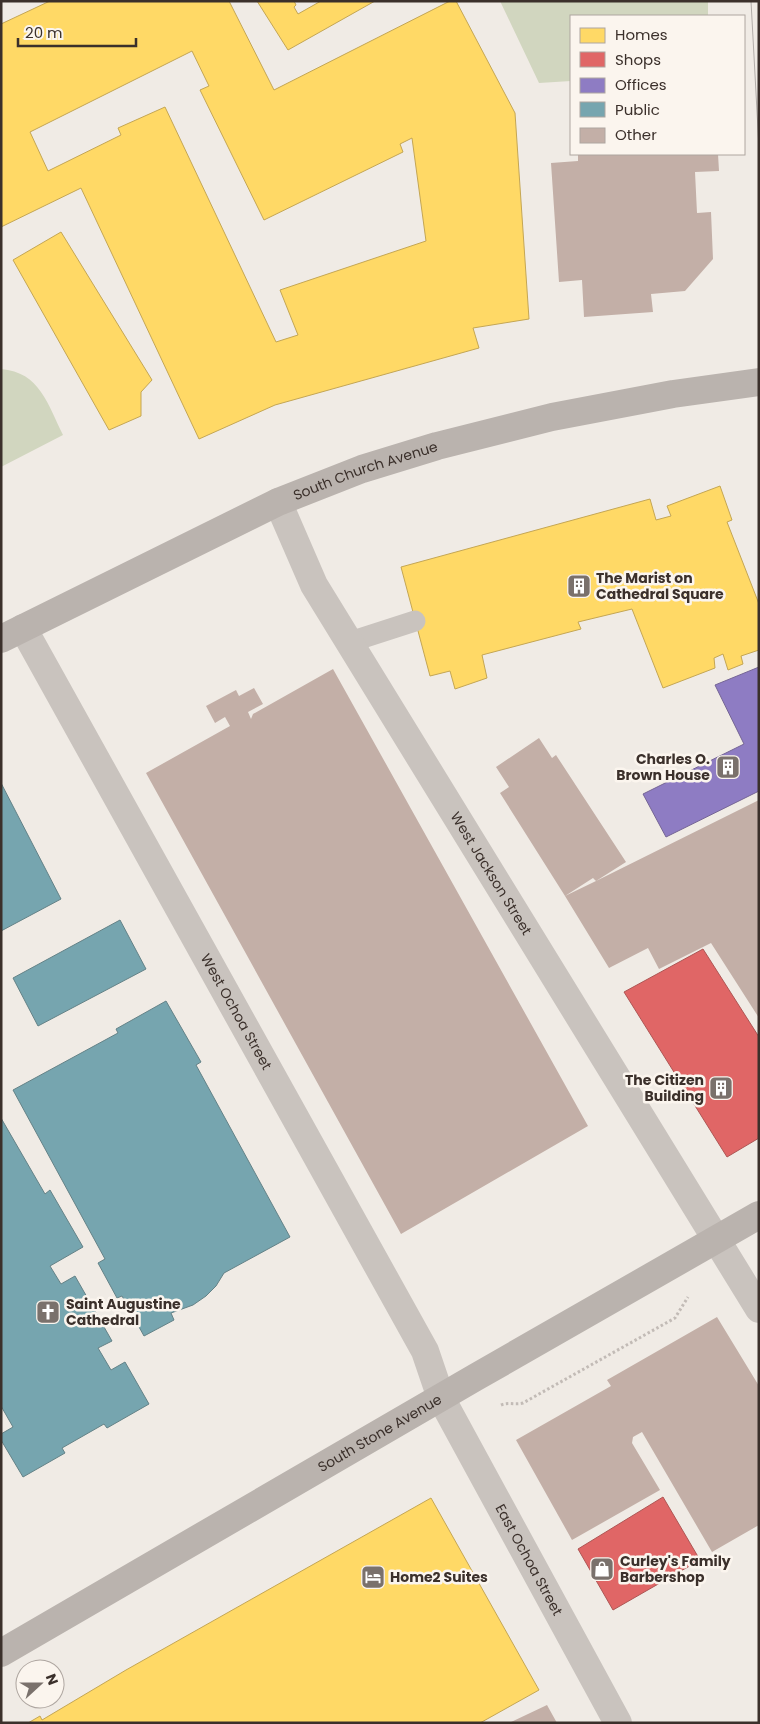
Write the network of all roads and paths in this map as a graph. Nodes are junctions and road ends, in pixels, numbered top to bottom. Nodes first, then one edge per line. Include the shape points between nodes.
1 (759, 382) edge
2 (278, 502) junction
3 (415, 621) dead end
4 (12, 634) edge
5 (350, 642) junction
6 (759, 1216) edge
7 (716, 1239) junction
8 (734, 1268) junction
9 (759, 1309) edge
10 (441, 1398) junction
11 (458, 1429) junction
12 (1, 1653) edge
13 (618, 1723) edge

1 - 2 street, South Church Avenue via 673,394 514,426 362,469
2 - 4 street, South Church Avenue
2 - 5 street, West Jackson Street via 314,585
3 - 5 lane
4 - 10 street, West Ochoa Street via 425,1350
5 - 7 street, West Jackson Street
6 - 7 street, South Stone Avenue
7 - 8 street, West Jackson Street
7 - 10 street, South Stone Avenue
8 - 9 street, West Jackson Street
8 - 11 path via 688,1297 675,1318 523,1403 503,1404
10 - 11 street, East Ochoa Street
10 - 12 street, South Stone Avenue
11 - 13 street, East Ochoa Street

